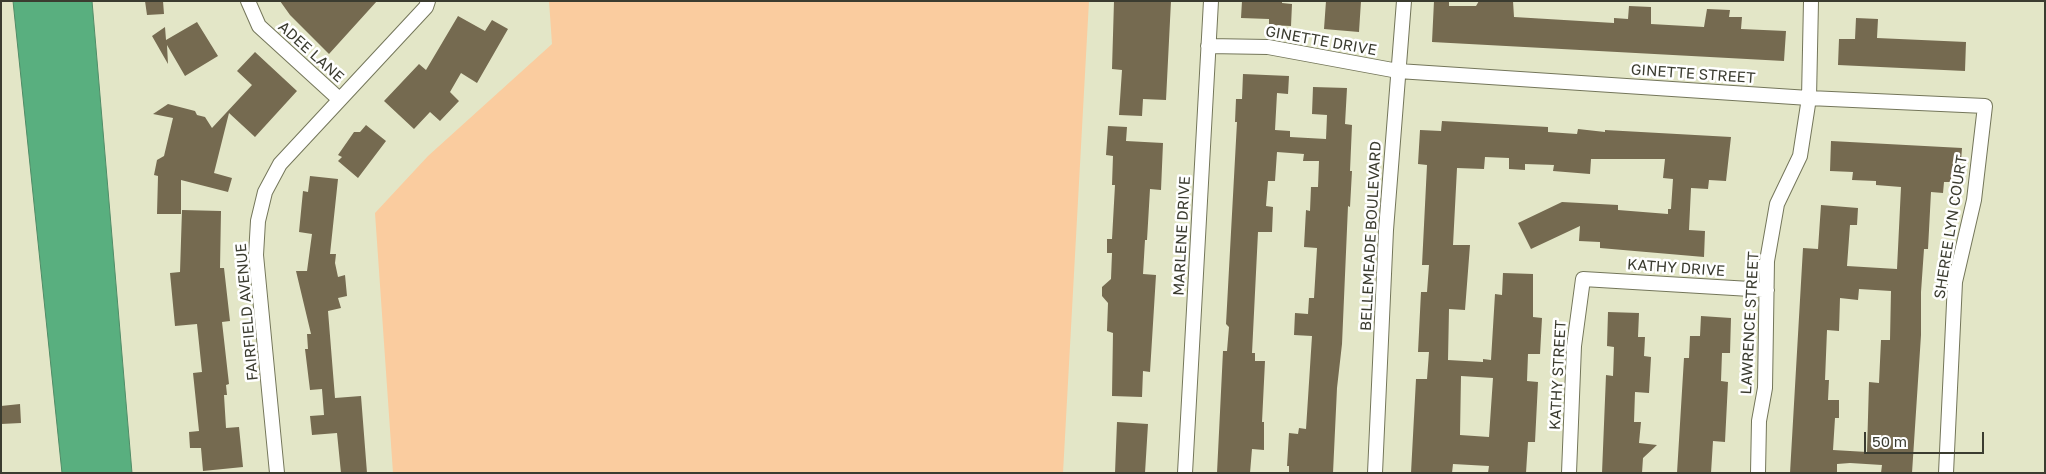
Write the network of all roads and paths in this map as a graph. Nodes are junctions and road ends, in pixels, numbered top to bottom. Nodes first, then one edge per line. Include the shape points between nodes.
1 (248, 1) edge
2 (428, 1) edge
3 (1211, 1) edge
4 (1404, 1) edge
5 (1810, 1) edge
6 (1208, 46) junction
7 (1398, 72) junction
8 (1809, 98) junction
9 (339, 99) junction
10 (1985, 106) joint
11 (1583, 279) joint
12 (1766, 290) junction
13 (278, 473) edge
14 (1185, 473) edge
15 (1375, 473) edge
16 (1569, 473) edge
17 (1758, 473) edge
18 (1946, 473) edge

1 - 9 street, ADEE LANE via 259,26
2 - 9 street, FAIRFIELD AVENUE
3 - 6 street, MARLENE DRIVE
4 - 7 street, BELLEMEADE BOULEVARD
5 - 8 street, LAWRENCE STREET
6 - 7 street, GINETTE DRIVE via 1268,47
6 - 14 street, MARLENE DRIVE
7 - 8 street, GINETTE STREET
7 - 15 street, BELLEMEADE BOULEVARD via 1386,230
8 - 10 street, GINETTE STREET
8 - 12 street, LAWRENCE STREET via 1800,156 1777,204 1766,261
9 - 13 street, FAIRFIELD AVENUE via 280,164 265,192 258,221 256,255
10 - 18 street, SHEREE LYN COURT via 1974,200 1955,282
11 - 12 street, KATHY DRIVE
11 - 16 street, KATHY STREET via 1574,346
12 - 17 street, LAWRENCE STREET via 1765,388 1759,421

